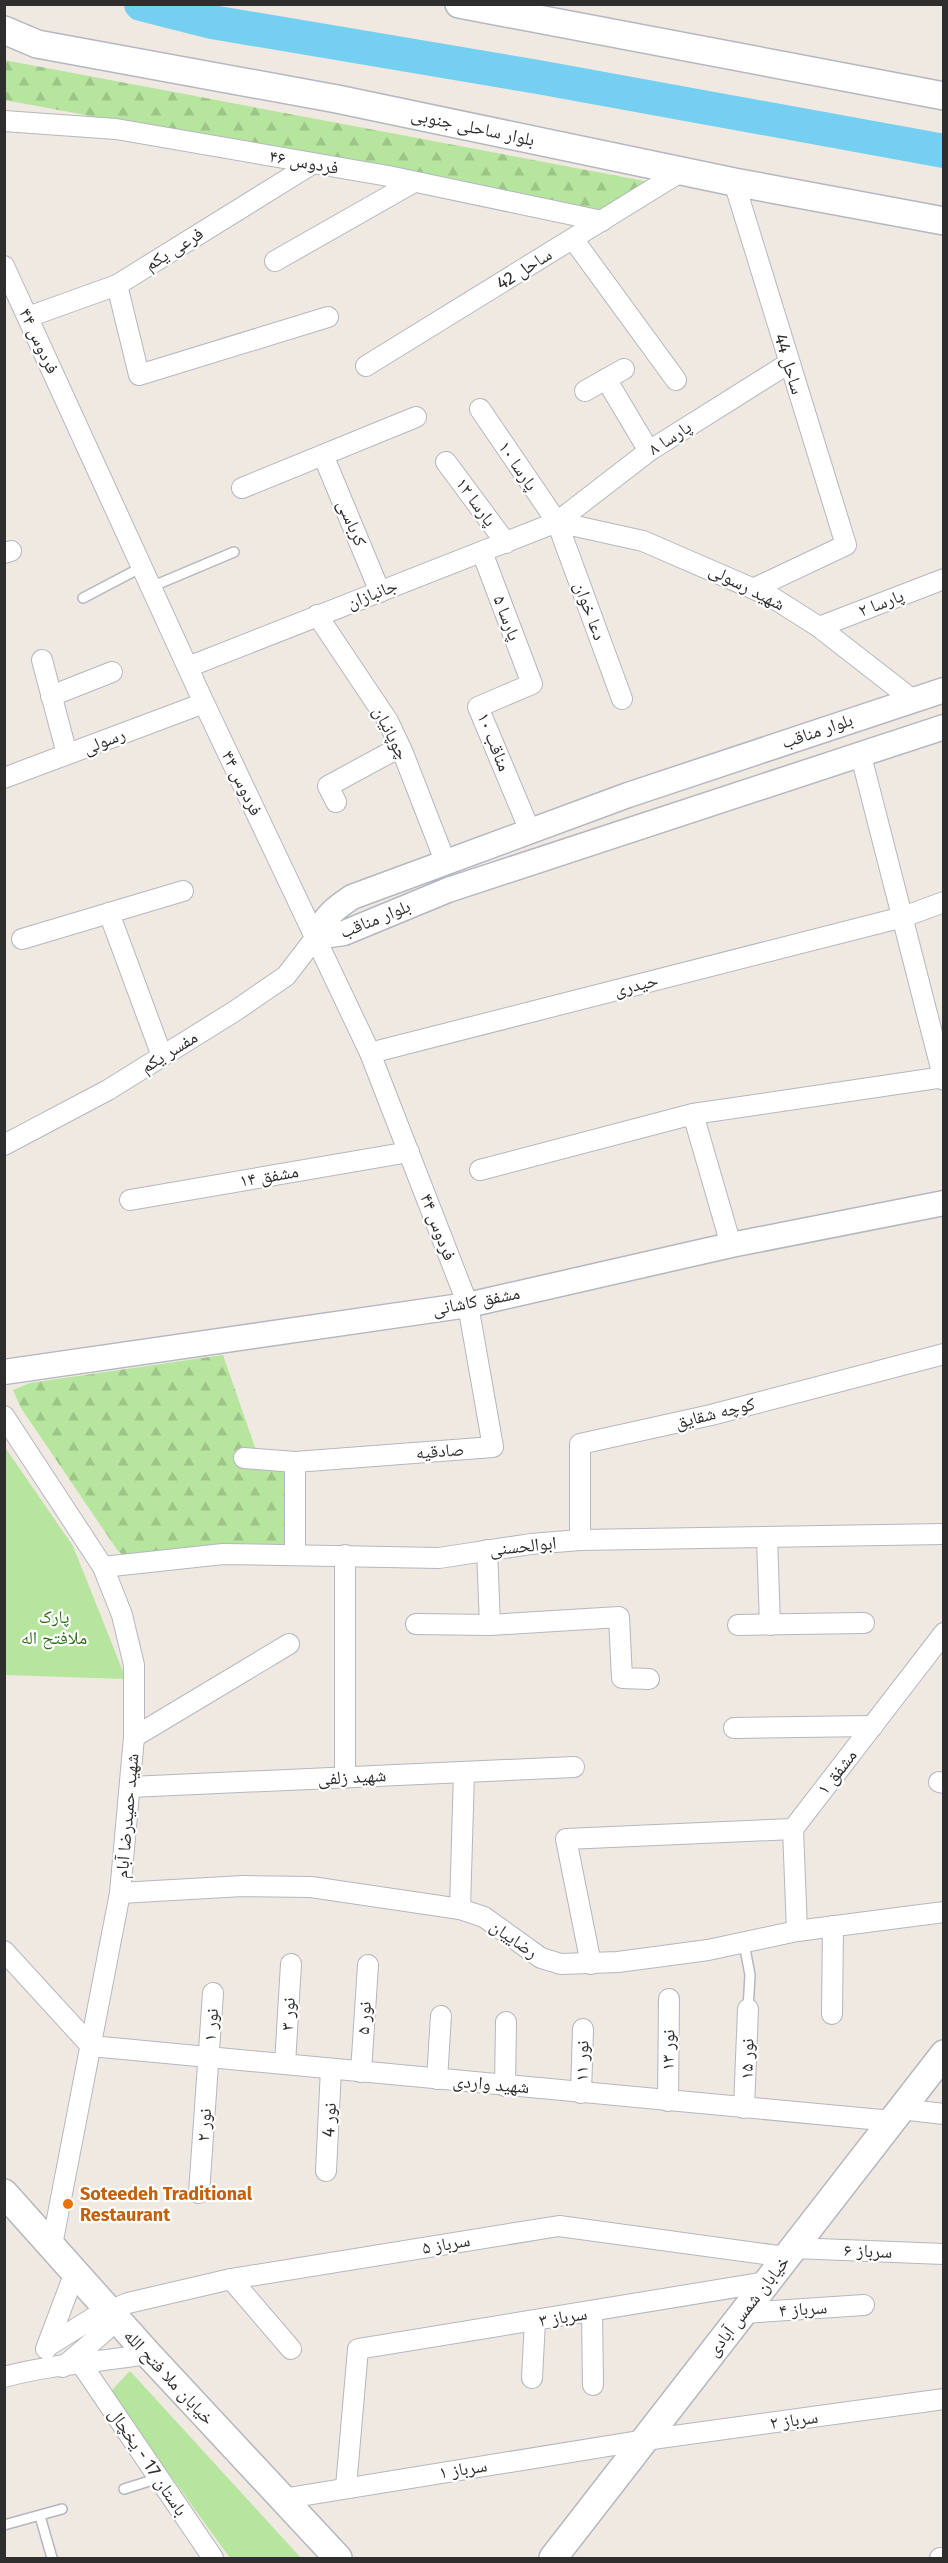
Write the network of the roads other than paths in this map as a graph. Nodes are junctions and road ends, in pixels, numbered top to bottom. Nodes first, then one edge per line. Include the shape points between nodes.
1 (459, 4) edge
2 (4, 30) edge
3 (37, 44) junction
4 (4, 45) edge
5 (944, 96) edge
6 (4, 120) edge
7 (312, 164) junction
8 (682, 171) junction
9 (414, 182) junction
10 (734, 182) junction
11 (602, 221) junction
12 (944, 221) edge
13 (573, 239) junction
14 (275, 261) dead end
15 (4, 266) edge
16 (117, 285) junction
17 (27, 317) junction
18 (328, 317) dead end
19 (789, 363) junction
20 (366, 366) dead end
21 (624, 369) dead end
22 (606, 379) junction
23 (676, 380) dead end
24 (585, 392) dead end
25 (480, 410) dead end
26 (416, 417) dead end
27 (649, 451) junction
28 (323, 455) junction
29 (446, 462) dead end
30 (243, 488) dead end
31 (557, 522) junction
32 (506, 543) junction
33 (234, 552) dead end
34 (482, 552) junction
35 (142, 567) junction
36 (944, 579) edge
37 (151, 587) junction
38 (756, 588) junction
39 (380, 592) junction
40 (83, 597) dead end
41 (317, 615) junction
42 (819, 627) junction
43 (42, 660) dead end
44 (188, 667) junction
45 (112, 672) dead end
46 (532, 684) joint
47 (944, 690) edge
48 (51, 696) junction
49 (622, 699) dead end
50 (914, 701) junction
51 (204, 703) junction
52 (944, 727) edge
53 (400, 747) junction
54 (67, 754) junction
55 (861, 756) junction
56 (4, 778) edge
57 (336, 802) dead end
58 (530, 831) junction
59 (445, 861) junction
60 (183, 891) dead end
61 (944, 902) edge
62 (109, 913) junction
63 (903, 916) junction
64 (316, 937) junction
65 (22, 939) dead end
66 (370, 1053) junction
67 (162, 1056) junction
68 (943, 1078) edge
69 (693, 1114) junction
70 (4, 1145) edge
71 (409, 1152) junction
72 (480, 1170) dead end
73 (130, 1200) dead end
74 (944, 1203) edge
75 (731, 1245) junction
76 (468, 1305) junction
77 (944, 1354) edge
78 (4, 1372) edge
79 (4, 1416) edge
80 (244, 1458) dead end
81 (295, 1462) junction
82 (944, 1534) edge
83 (767, 1538) junction
84 (580, 1540) junction
85 (487, 1550) junction
86 (294, 1555) junction
87 (345, 1555) junction
88 (103, 1567) junction
89 (864, 1623) dead end
90 (416, 1624) dead end
91 (490, 1625) junction
92 (738, 1625) dead end
93 (770, 1625) junction
94 (944, 1633) edge
95 (289, 1644) dead end
96 (944, 1656) edge
97 (923, 1661) junction
98 (649, 1679) dead end
99 (873, 1726) junction
100 (734, 1728) dead end
101 (134, 1737) junction
102 (574, 1767) dead end
103 (464, 1772) junction
104 (345, 1778) junction
105 (130, 1787) junction
106 (793, 1829) junction
107 (120, 1893) junction
108 (460, 1909) junction
109 (944, 1912) edge
110 (833, 1926) junction
111 (797, 1931) junction
112 (744, 1943) junction
113 (4, 1951) edge
114 (291, 1964) dead end
115 (591, 1964) junction
116 (368, 1965) dead end
117 (213, 1993) dead end
118 (669, 1999) dead end
119 (748, 2009) joint
120 (832, 2014) dead end
121 (441, 2016) dead end
122 (506, 2022) dead end
123 (583, 2029) dead end
124 (91, 2046) junction
125 (944, 2054) edge
126 (209, 2057) junction
127 (285, 2064) junction
128 (331, 2069) junction
129 (361, 2072) junction
130 (437, 2079) junction
131 (505, 2086) junction
132 (581, 2093) junction
133 (668, 2101) junction
134 (744, 2108) junction
135 (944, 2114) edge
136 (896, 2115) junction
137 (326, 2171) dead end
138 (4, 2193) edge
139 (200, 2193) dead end
140 (52, 2245) junction
141 (790, 2253) junction
142 (944, 2254) edge
143 (75, 2272) junction
144 (231, 2278) junction
145 (767, 2282) junction
146 (864, 2305) dead end
147 (110, 2312) junction
148 (592, 2312) junction
149 (743, 2313) junction
150 (535, 2321) junction
151 (48, 2346) junction
152 (291, 2349) dead end
153 (148, 2354) junction
154 (73, 2366) junction
155 (33, 2369) junction
156 (4, 2378) edge
157 (532, 2378) dead end
158 (593, 2385) dead end
159 (944, 2399) edge
160 (645, 2440) junction
161 (159, 2478) junction
162 (346, 2487) junction
163 (124, 2489) dead end
164 (282, 2499) junction
165 (62, 2509) dead end
166 (40, 2516) junction
167 (4, 2525) edge
168 (52, 2559) edge
169 (213, 2559) edge
170 (338, 2559) edge
171 (553, 2559) edge

1 - 5 main road
2 - 3 main road, بلوار ساحلی جنوبی
3 - 4 main road
3 - 8 main road, بلوار ساحلی جنوبی via 337,99
6 - 7 street, فردوس ۴۶ via 116,129
7 - 9 street, فردوس ۴۶
7 - 16 street, فرعی یکم
8 - 10 main road, بلوار ساحلی جنوبی
8 - 11 street, ساحل 42
9 - 11 street, فردوس ۴۶
9 - 14 street
10 - 12 main road, بلوار ساحلی جنوبی
10 - 19 street, ساحل 44
11 - 13 street, ساحل 42
13 - 20 street, ساحل 42
13 - 23 street
15 - 17 street, فردوس ۴۴
16 - 17 street, فرعی یکم
16 - 18 street via 139,375
17 - 35 street, فردوس ۴۴
19 - 27 street, پارسا ۸
19 - 38 street, ساحل 44 via 846,545
21 - 22 street
22 - 24 street
22 - 27 street
25 - 31 street, پارسا ۱۰
26 - 28 street
27 - 31 street, پارسا ۸
28 - 30 street
28 - 39 street, کرباسی
29 - 32 street, پارسا ۱۲
31 - 32 street, جانبازان
31 - 38 street, شهید رسولی via 644,542
31 - 49 street, دعا خوان
32 - 34 street, جانبازان
33 - 37 lane
34 - 39 street, جانبازان
34 - 46 street, پارسا ۵
35 - 37 street, فردوس ۴۴
35 - 40 lane
36 - 42 street, پارسا ۲
37 - 44 street, فردوس ۴۴
38 - 42 street, شهید رسولی
39 - 41 street, جانبازان
41 - 44 street, جانبازان
41 - 53 street, چوپانیان via 372,695
42 - 50 street, شهید رسولی
43 - 48 street
44 - 51 street, فردوس ۴۴
45 - 48 street
46 - 58 street, مناقب ۱۰ via 478,707
47 - 50 street, بلوار مناقب
48 - 54 street
50 - 58 street, بلوار مناقب via 827,727
51 - 54 street, رسولی
51 - 64 street, فردوس ۴۴
52 - 55 street, بلوار مناقب
53 - 57 street via 328,786
53 - 59 street, چوپانیان
54 - 56 street, رسولی
55 - 63 street
55 - 64 street, بلوار مناقب via 447,890 344,933
58 - 59 street, بلوار مناقب
59 - 64 street, بلوار مناقب via 352,897 332,910
60 - 62 street
61 - 63 street, حیدری
62 - 65 street
62 - 67 street
63 - 66 street, حیدری
63 - 68 street
64 - 66 street, فردوس ۴۴
64 - 67 street, مفسر یکم via 286,976
66 - 71 street, فردوس ۴۴
67 - 70 street, مفسر یکم via 99,1095
68 - 69 street
69 - 72 street
69 - 75 street
71 - 73 street, مشفق ۱۴
71 - 76 street, فردوس ۴۴
74 - 75 street, مشفق کاشانی
75 - 76 street, مشفق کاشانی
76 - 78 street, مشفق کاشانی
76 - 81 street, صادقیه via 493,1447
77 - 84 street, کوچه شقایق via 711,1415 580,1444
79 - 88 street, شهید حمیدرضا آبام
80 - 81 street, صادقیه
81 - 86 street
82 - 83 street, ابوالحسنی
83 - 84 street, ابوالحسنی
83 - 93 street
84 - 85 street, ابوالحسنی
85 - 87 street, ابوالحسنی via 439,1558
85 - 91 street
86 - 87 street, ابوالحسنی
86 - 88 street, ابوالحسنی via 223,1554
87 - 104 street
88 - 101 street, شهید حمیدرضا آبام via 122,1614 134,1665
89 - 93 street
90 - 91 street
91 - 98 street via 619,1617 622,1678
92 - 93 street
94 - 97 street, مشفق ۱
95 - 101 street
96 - 97 street
97 - 99 street, مشفق ۱
99 - 100 street
99 - 106 street, مشفق ۱
101 - 105 street, شهید حمیدرضا آبام
102 - 103 street, شهید زلفی
103 - 104 street, شهید زلفی
103 - 108 street
104 - 105 street, شهید زلفی
105 - 107 street, شهید حمیدرضا آبام
106 - 111 street
106 - 115 street via 566,1839
107 - 108 street, رضاییان via 243,1886 311,1887
107 - 124 street, شهید حمیدرضا آبام
108 - 115 street, رضاییان via 483,1917 541,1958 561,1964
109 - 110 street, رضاییان
110 - 111 street, رضاییان
110 - 120 street
111 - 112 street, رضاییان
112 - 115 street, رضاییان
112 - 119 lane via 750,1975
113 - 124 street
114 - 127 street, نور ۳
116 - 129 street, نور ۵
117 - 126 street, نور ۱
118 - 133 street, نور ۱۳
119 - 134 street, نور ۱۵
121 - 130 street
122 - 131 street
123 - 132 street, نور ۱۱
124 - 126 street, شهید واردی
124 - 140 street, شهید حمیدرضا آبام
125 - 136 main road, خیابان شمس آبادی
126 - 127 street, شهید واردی
126 - 139 street, نور ۲
127 - 128 street, شهید واردی
128 - 129 street, شهید واردی
128 - 137 street, نور 4
129 - 130 street, شهید واردی
130 - 131 street, شهید واردی
131 - 132 street, شهید واردی
132 - 133 street, شهید واردی
133 - 134 street, شهید واردی
134 - 136 street, شهید واردی
135 - 136 street, شهید واردی
136 - 141 main road, خیابان شمس آبادی
138 - 140 main road, خیابان ملا فتح الله
140 - 143 main road, خیابان ملا فتح الله
141 - 142 street, سرباز ۶
141 - 144 street, سرباز ۵ via 559,2226
141 - 145 main road, خیابان شمس آبادی
143 - 147 main road, خیابان ملا فتح الله
143 - 151 street
144 - 147 street, سرباز ۵ via 128,2303
144 - 152 street
145 - 148 street, سرباز ۳
145 - 149 main road, خیابان شمس آبادی
146 - 149 street, سرباز ۴
147 - 151 street, سرباز ۵
147 - 153 main road, خیابان ملا فتح الله
147 - 154 street via 105,2331
148 - 150 street, سرباز ۳
148 - 158 street
149 - 160 main road, خیابان شمس آبادی
150 - 157 street
150 - 162 street, سرباز ۳ via 357,2349
151 - 155 street
153 - 154 street
153 - 164 main road, خیابان ملا فتح الله
154 - 155 street
154 - 161 street, باستان 17 - یخچال
155 - 156 street
159 - 160 street, سرباز ۲
160 - 162 street, سرباز ۱
160 - 171 main road, خیابان شمس آبادی
161 - 163 lane
161 - 169 street, باستان 17 - یخچال
162 - 164 street, سرباز ۱
164 - 170 main road, خیابان ملا فتح الله
165 - 166 lane
166 - 167 lane
166 - 168 lane

